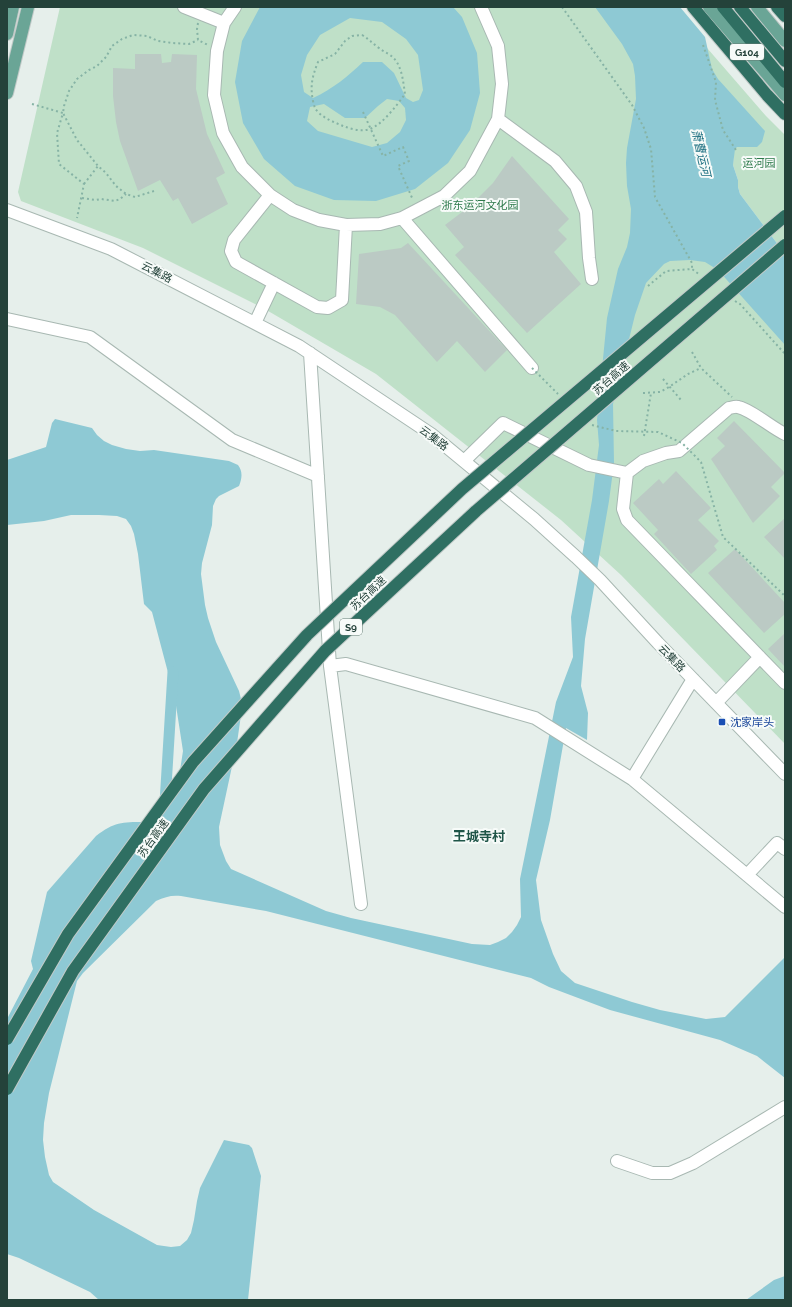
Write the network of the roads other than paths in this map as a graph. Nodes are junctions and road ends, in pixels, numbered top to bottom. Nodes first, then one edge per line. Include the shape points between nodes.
1 (13, 7) edge
2 (28, 7) edge
3 (184, 7) edge
4 (235, 7) edge
5 (481, 7) edge
6 (693, 7) edge
7 (709, 7) edge
8 (723, 7) edge
9 (740, 7) edge
10 (757, 7) edge
11 (777, 7) edge
12 (785, 16) edge
13 (224, 23) junction
14 (7, 34) edge
15 (785, 41) edge
16 (785, 61) edge
17 (785, 82) edge
18 (8, 89) edge
19 (785, 95) edge
20 (785, 114) edge
21 (498, 119) junction
22 (270, 195) junction
23 (7, 210) edge
24 (785, 216) edge
25 (402, 218) junction
26 (346, 225) junction
27 (785, 246) edge
28 (592, 279) dead end
29 (274, 283) junction
30 (7, 319) edge
31 (255, 323) junction
32 (310, 353) junction
33 (532, 368) road end
34 (785, 434) edge
35 (464, 461) junction
36 (627, 473) junction
37 (318, 476) junction
38 (760, 657) junction
39 (330, 666) junction
40 (693, 679) junction
41 (785, 683) edge
42 (716, 702) junction
43 (785, 774) edge
44 (632, 780) junction
45 (785, 848) edge
46 (747, 875) junction
47 (360, 904) dead end
48 (785, 907) edge
49 (7, 1039) edge
50 (7, 1089) edge
51 (785, 1107) edge
52 (617, 1161) dead end

1 - 14 main road
2 - 18 main road
3 - 13 street
4 - 13 street
5 - 21 street via 498,46 502,84
6 - 20 highway
7 - 19 main road, G104
8 - 17 highway
9 - 16 highway
10 - 15 main road
11 - 12 highway
13 - 22 street via 217,51 214,95 223,133 242,167
21 - 25 street via 470,171 444,196
21 - 28 street via 555,161 576,186 586,212
22 - 26 street via 293,210 319,220
22 - 29 street via 234,240 231,251 236,262
23 - 31 street, 云集路 via 111,249
24 - 49 highway, 苏台高速 / S9, bridge via 462,489 307,635 193,762 68,934
25 - 26 street via 380,224
25 - 33 street
26 - 29 street via 342,300 328,308 317,307
27 - 50 highway, 苏台高速 / S9, bridge via 476,511 325,651 204,789 73,971
29 - 31 street
30 - 37 street via 90,337 232,440
31 - 32 street, 云集路
32 - 35 street, 云集路 via 431,434
32 - 37 street
34 - 36 street via 748,411 737,406 728,408 679,451 643,461
35 - 36 street via 503,423 590,465
35 - 40 street, 云集路 via 576,557
36 - 38 street via 624,509 626,520
37 - 39 street
38 - 41 street
38 - 42 street
39 - 44 street via 346,664 535,718
39 - 47 street
40 - 42 street, 云集路
40 - 44 street
42 - 43 street, 云集路
44 - 46 street
45 - 46 street via 777,843
46 - 48 street
51 - 52 street via 693,1163 670,1173 652,1173

